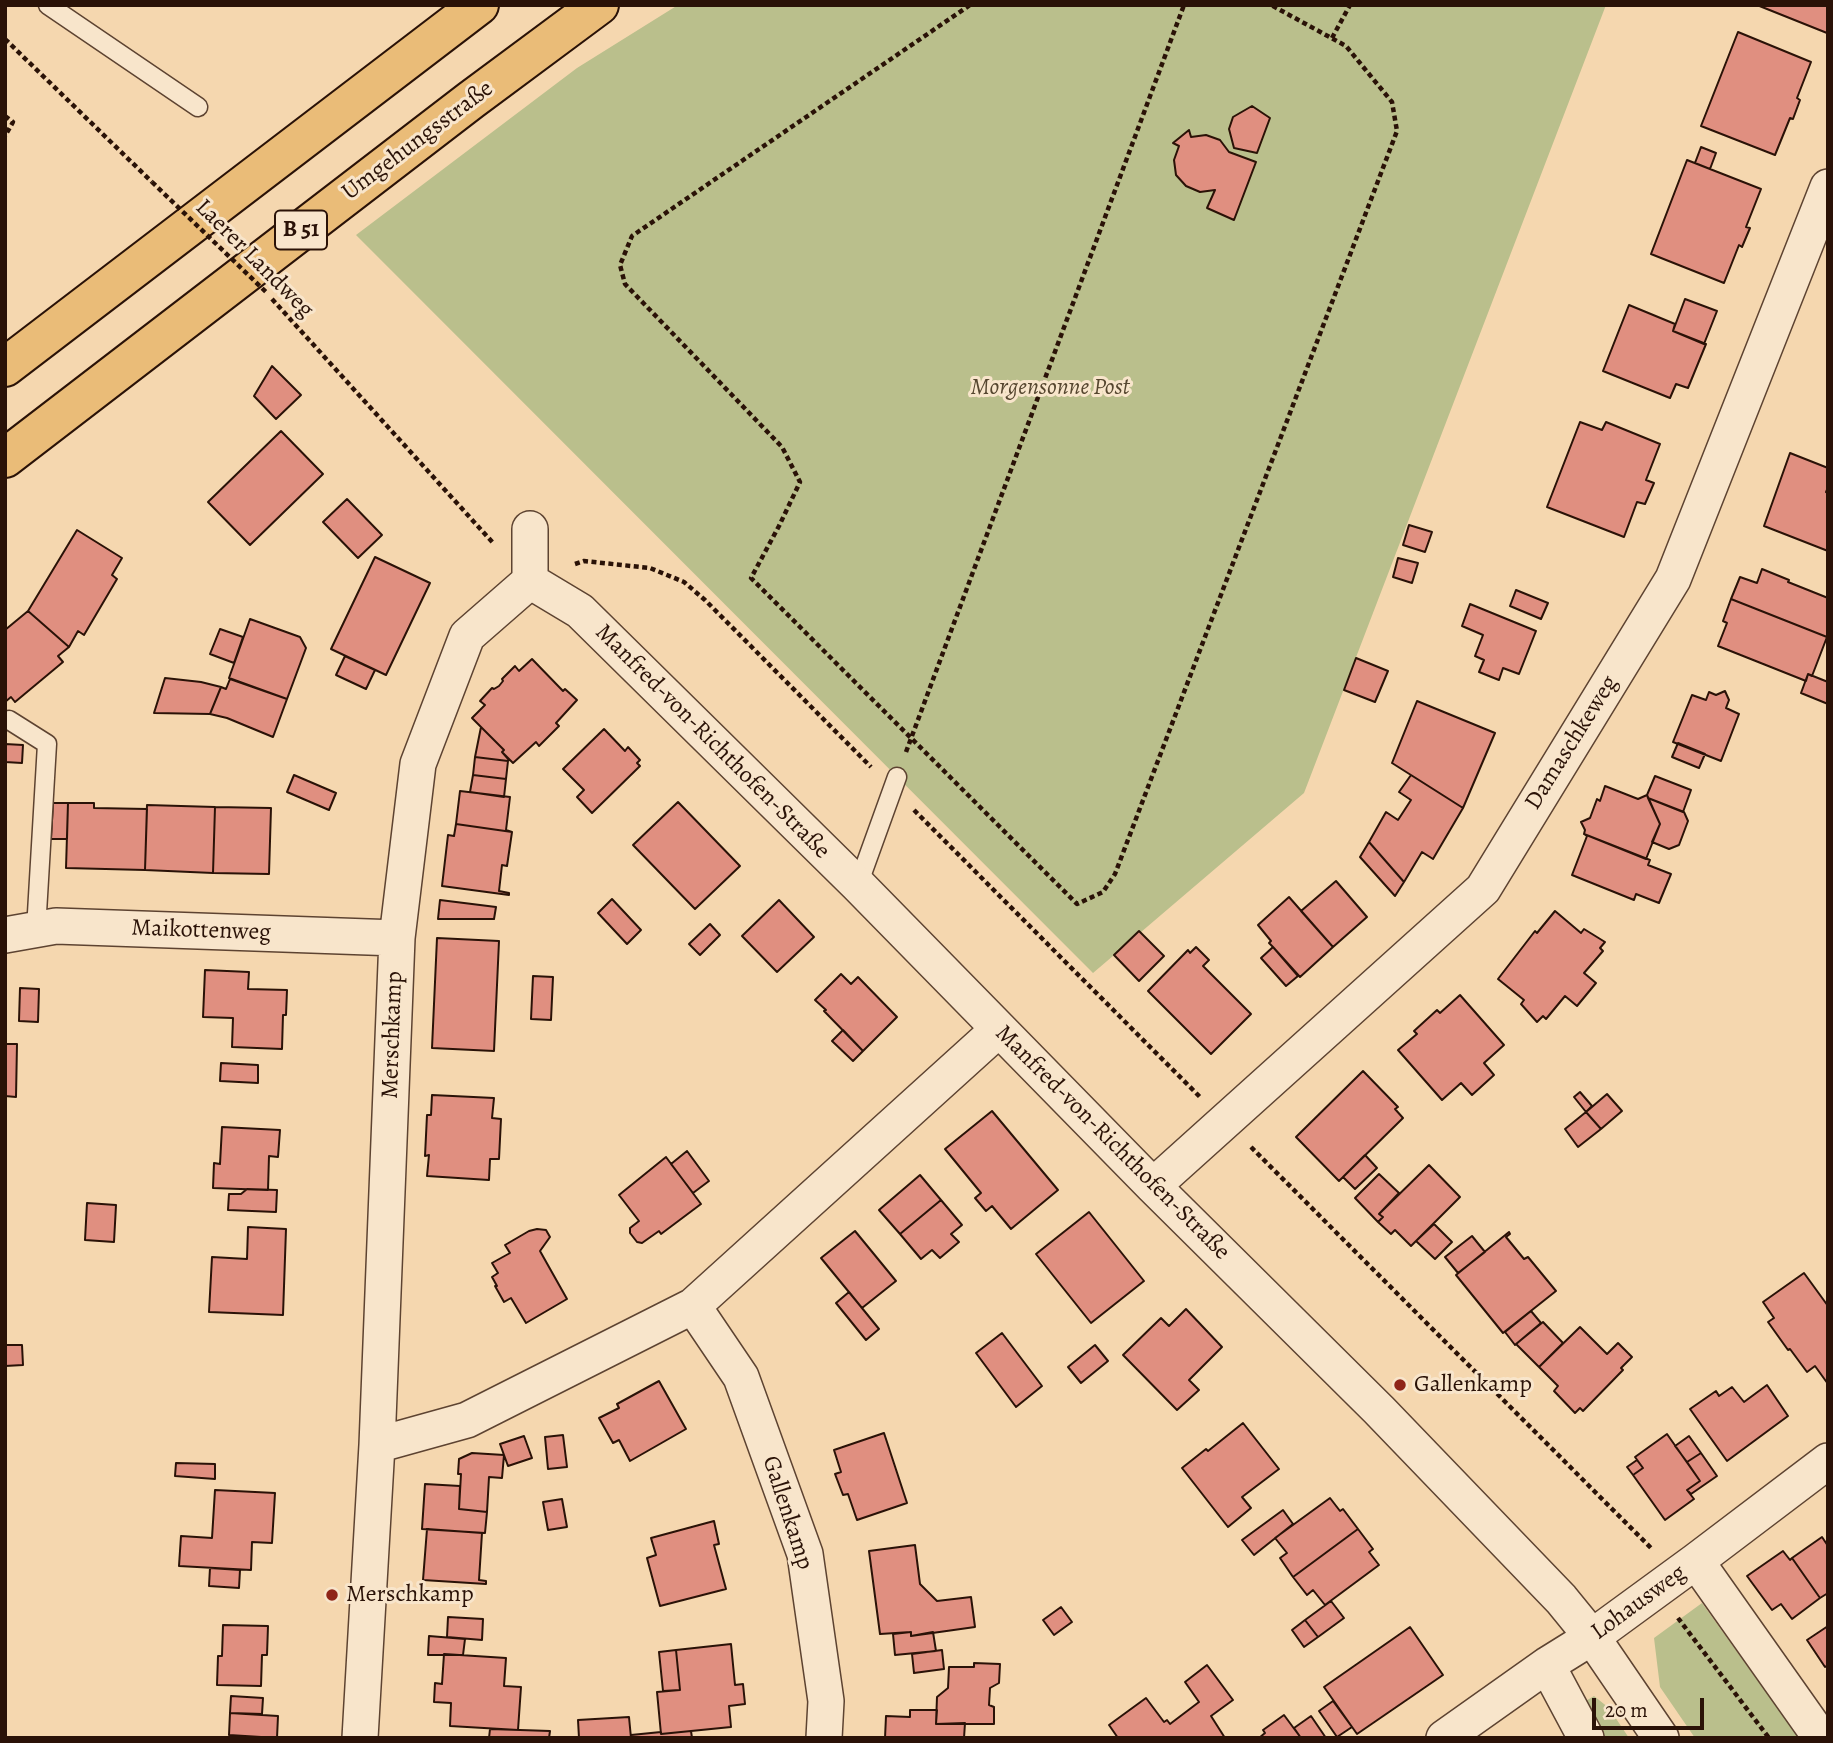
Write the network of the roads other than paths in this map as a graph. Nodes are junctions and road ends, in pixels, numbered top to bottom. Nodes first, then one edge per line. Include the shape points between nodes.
1 (48, 5) edge
2 (479, 5) edge
3 (599, 5) edge
4 (198, 107) dead end
5 (1828, 187) edge
6 (5, 366) edge
7 (5, 458) edge
8 (530, 529) dead end
9 (530, 581) junction
10 (9, 720) dead end
11 (895, 783) road end
12 (858, 884) junction
13 (20, 932) edge
14 (397, 938) junction
15 (999, 1028) junction
16 (1153, 1186) junction
17 (693, 1306) junction
18 (377, 1445) junction
19 (1828, 1461) edge
20 (1677, 1575) junction
21 (1592, 1637) junction
22 (1547, 1665) junction
23 (360, 1738) edge
24 (824, 1738) edge
25 (1444, 1738) edge
26 (1586, 1738) edge
27 (1661, 1738) edge
28 (1821, 1738) edge

1 - 4 lane
2 - 6 highway
3 - 7 highway, Umgehungsstraße / B 51
5 - 16 street, Damaschkeweg via 1673,579 1483,889
8 - 9 street
9 - 12 street, Manfred-von-Richthofen-Straße via 580,611
9 - 14 street, Merschkamp via 467,636 418,764
10 - 13 lane via 47,744
11 - 12 lane
12 - 15 street, Manfred-von-Richthofen-Straße
13 - 14 street, Maikottenweg via 56,926
14 - 18 street, Merschkamp
15 - 16 street, Manfred-von-Richthofen-Straße
15 - 17 street
16 - 21 street, Manfred-von-Richthofen-Straße via 1379,1410
17 - 18 street via 467,1420
17 - 24 street, Gallenkamp via 741,1377 804,1554 826,1701
18 - 23 street, Merschkamp
19 - 20 street, Lohausweg
20 - 21 street, Lohausweg
20 - 28 street
21 - 22 street, Lohausweg
21 - 27 street, Manfred-von-Richthofen-Straße
22 - 25 street, Lohausweg
22 - 26 street

